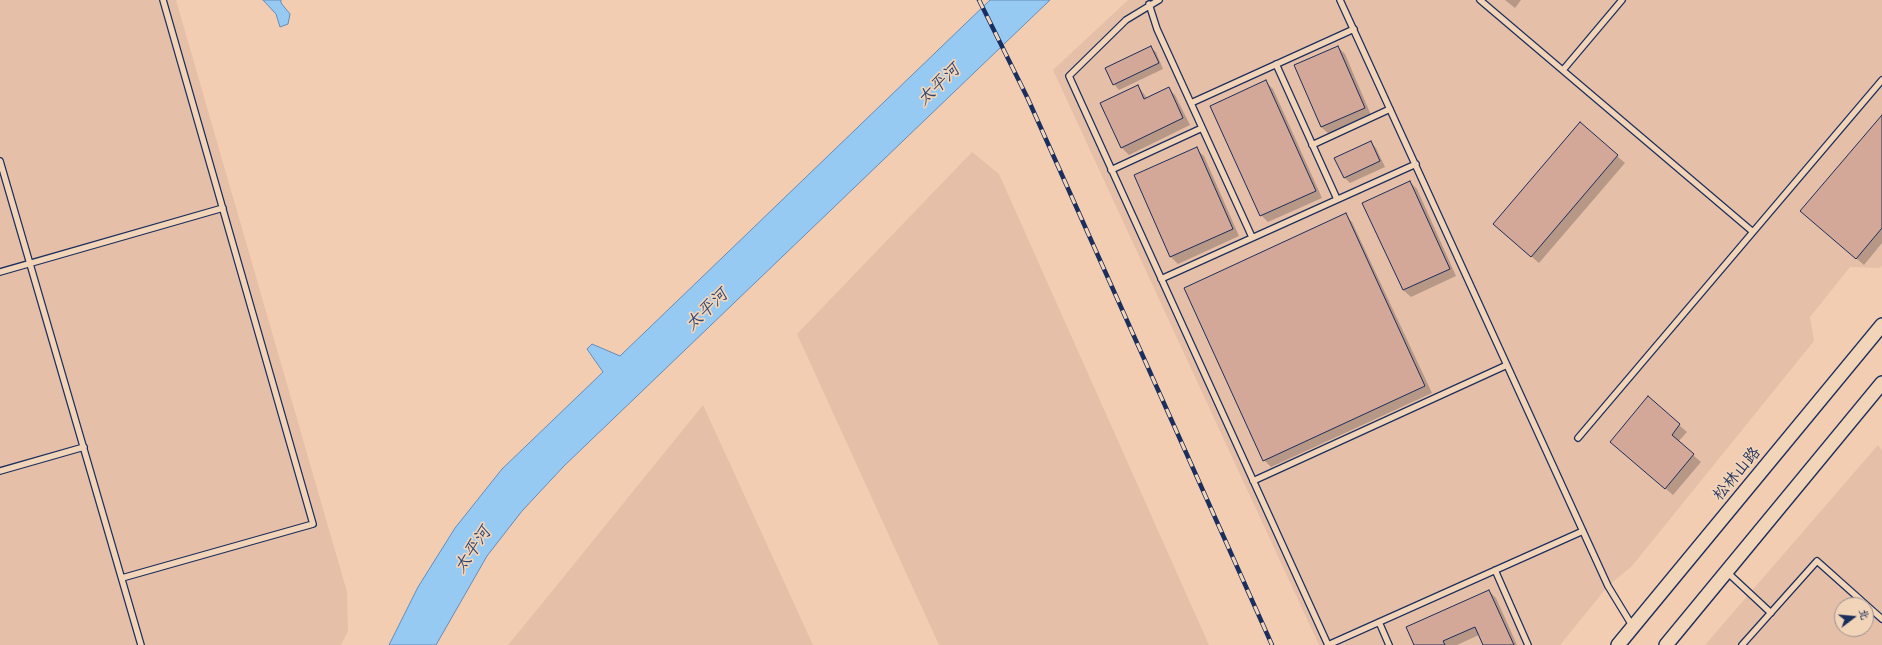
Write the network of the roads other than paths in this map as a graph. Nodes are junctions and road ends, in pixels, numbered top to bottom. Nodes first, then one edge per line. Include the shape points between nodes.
1 (163, 0) edge
2 (1159, 0) edge
3 (1340, 0) edge
4 (1480, 0) edge
5 (1622, 0) edge
6 (1149, 4) junction
7 (1354, 29) junction
8 (1276, 64) junction
9 (1563, 70) junction
10 (1882, 80) edge
11 (1191, 103) junction
12 (1390, 109) junction
13 (1202, 128) junction
14 (1312, 145) junction
15 (0, 161) edge
16 (1416, 164) junction
17 (1111, 170) junction
18 (1337, 199) junction
19 (223, 208) junction
20 (1753, 232) junction
21 (1252, 237) junction
22 (30, 264) junction
23 (0, 272) edge
24 (1161, 279) junction
25 (1882, 325) edge
26 (1507, 365) junction
27 (1879, 392) edge
28 (1578, 438) dead end
29 (84, 447) junction
30 (0, 471) edge
31 (1253, 481) junction
32 (1583, 531) junction
33 (1495, 570) junction
34 (1726, 572) junction
35 (122, 578) junction
36 (1771, 613) junction
37 (1882, 619) edge
38 (1379, 622) junction
39 (1633, 627) junction
40 (141, 645) edge
41 (1389, 645) edge
42 (1528, 645) edge
43 (1618, 645) edge
44 (1666, 645) edge
45 (1742, 645) edge

1 - 19 lane
2 - 6 lane
3 - 7 lane
4 - 9 lane
5 - 9 lane
6 - 11 lane via 1157,29
6 - 17 lane via 1126,20 1069,76
7 - 8 lane
7 - 12 lane
8 - 11 lane
8 - 14 lane
9 - 20 lane
10 - 20 lane
11 - 13 lane
12 - 14 lane
12 - 16 lane
13 - 17 lane
13 - 21 lane
14 - 18 lane
15 - 22 lane
16 - 18 lane
16 - 26 lane
17 - 24 lane
18 - 21 lane
19 - 22 lane
19 - 35 lane via 314,524
20 - 28 lane
21 - 24 lane
22 - 23 lane
22 - 29 lane
24 - 31 lane
25 - 39 street, 松林山路
26 - 31 lane
26 - 32 lane
27 - 34 street
29 - 30 lane
29 - 35 lane
31 - 38 lane via 1328,645
32 - 33 lane
32 - 39 lane via 1608,586
33 - 38 lane
33 - 42 lane
34 - 36 lane
34 - 44 street
35 - 40 lane
36 - 37 lane via 1817,561
36 - 45 lane
38 - 41 lane
39 - 43 street, 松林山路

